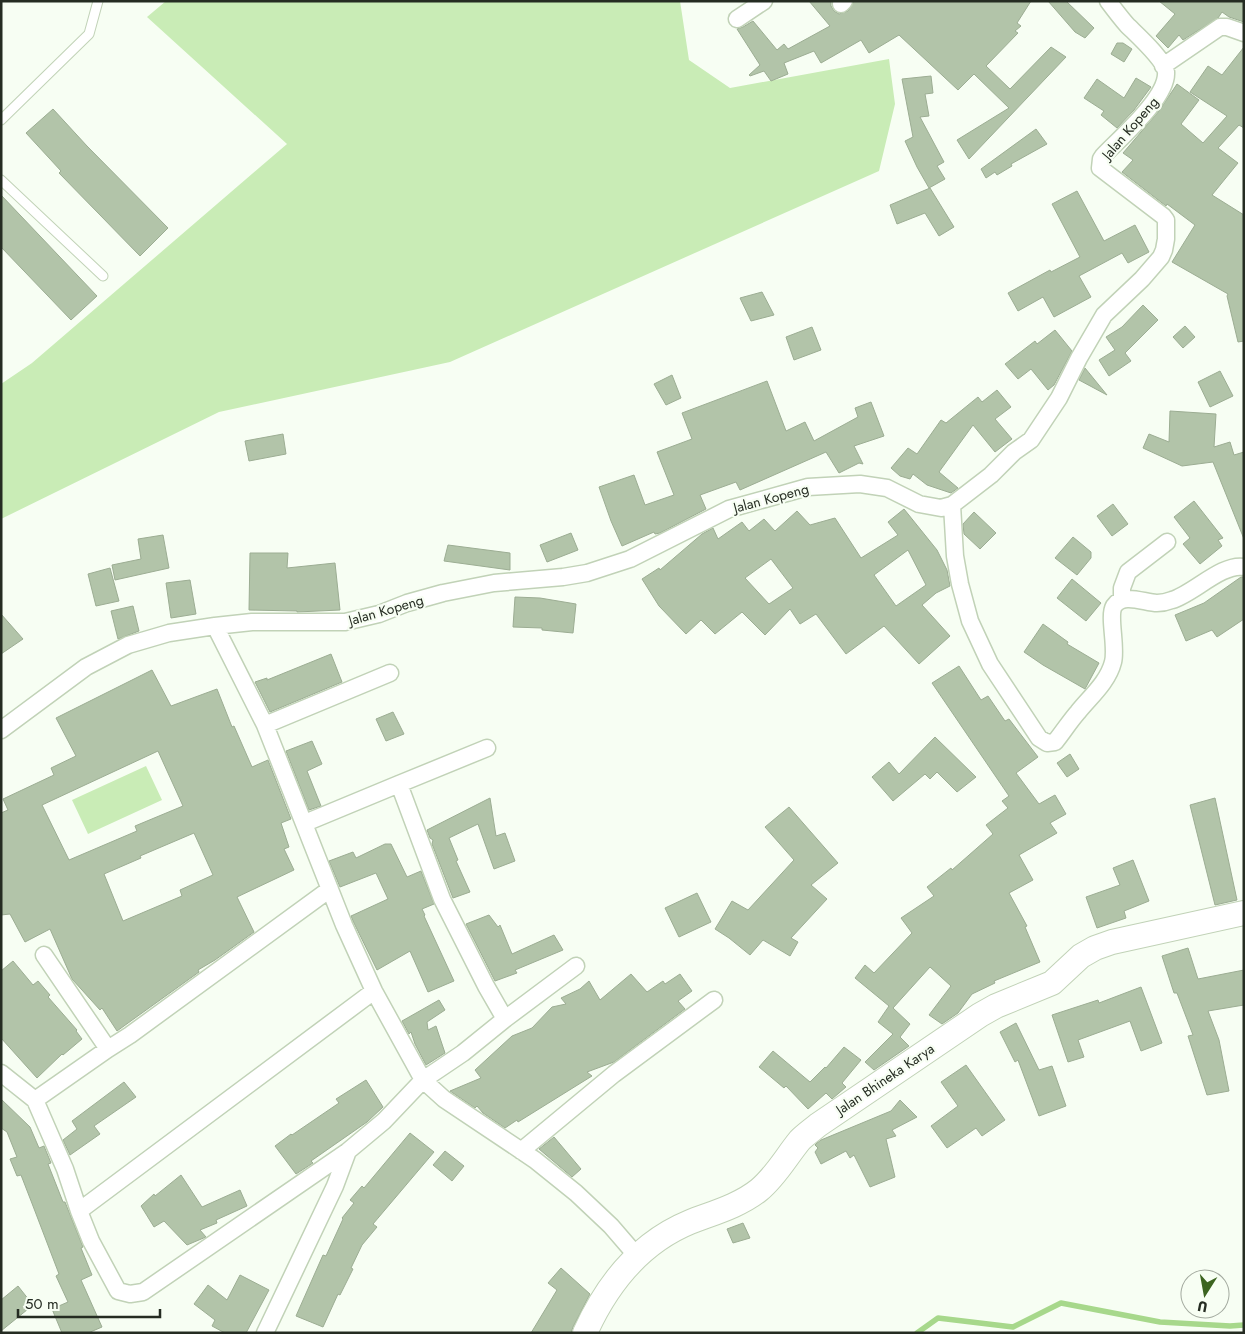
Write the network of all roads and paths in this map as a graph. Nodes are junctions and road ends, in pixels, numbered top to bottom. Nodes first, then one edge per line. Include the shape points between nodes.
1 (98, 1) edge
2 (764, 1) edge
3 (1108, 1) edge
4 (737, 19) dead end
5 (1244, 33) edge
6 (1163, 66) junction
7 (1, 120) edge
8 (1, 180) edge
9 (103, 276) dead end
10 (952, 506) junction
11 (1167, 542) dead end
12 (1244, 567) edge
13 (1122, 600) junction
14 (214, 626) junction
15 (390, 673) dead end
16 (265, 725) junction
17 (1, 730) edge
18 (487, 748) dead end
19 (399, 784) junction
20 (305, 823) junction
21 (330, 889) junction
22 (1244, 913) edge
23 (44, 955) dead end
24 (576, 966) dead end
25 (374, 991) junction
26 (714, 1000) dead end
27 (505, 1019) junction
28 (108, 1049) junction
29 (1, 1073) edge
30 (423, 1080) junction
31 (35, 1100) junction
32 (348, 1151) junction
33 (521, 1151) junction
34 (79, 1211) junction
35 (636, 1255) junction
36 (265, 1333) edge
37 (585, 1333) edge

1 - 7 lane via 89,34
2 - 4 street
3 - 6 street
5 - 6 street via 1220,27
6 - 10 street, Jalan Kopeng via 1166,72 1163,87 1154,103 1103,156 1100,164 1104,172 1163,216 1166,224 1161,257 1104,315 1059,398 1031,440
8 - 9 lane
10 - 13 street via 955,556 970,621 990,664 1043,742 1055,742 1106,678 1115,654 1112,611
10 - 14 street, Jalan Kopeng via 942,508 919,504 888,488 860,484 808,487 729,509 608,568 562,578 486,585 407,603 345,622 252,622
11 - 13 street via 1128,572 1122,588
12 - 13 street via 1235,566 1166,602
14 - 16 street
14 - 17 street, Jalan Kopeng via 169,633 128,645 86,667
15 - 16 street
16 - 20 street
18 - 19 street
19 - 20 street
19 - 27 street via 442,899
20 - 21 street
21 - 25 street
21 - 28 street
22 - 35 street, Jalan Bhineka Karya via 1112,942 1080,956 1052,983 980,1015 818,1125 801,1139 758,1190 736,1205 665,1234
23 - 28 street
24 - 27 street
25 - 30 street
25 - 34 street
26 - 33 street via 614,1074
27 - 30 street
28 - 31 street
29 - 31 street
30 - 32 street via 384,1121
30 - 33 street via 444,1099
31 - 34 street
32 - 34 street via 143,1292 130,1294 118,1291 91,1242
32 - 36 street via 335,1186
33 - 35 street via 576,1193
35 - 37 street, Jalan Bhineka Karya via 611,1287

